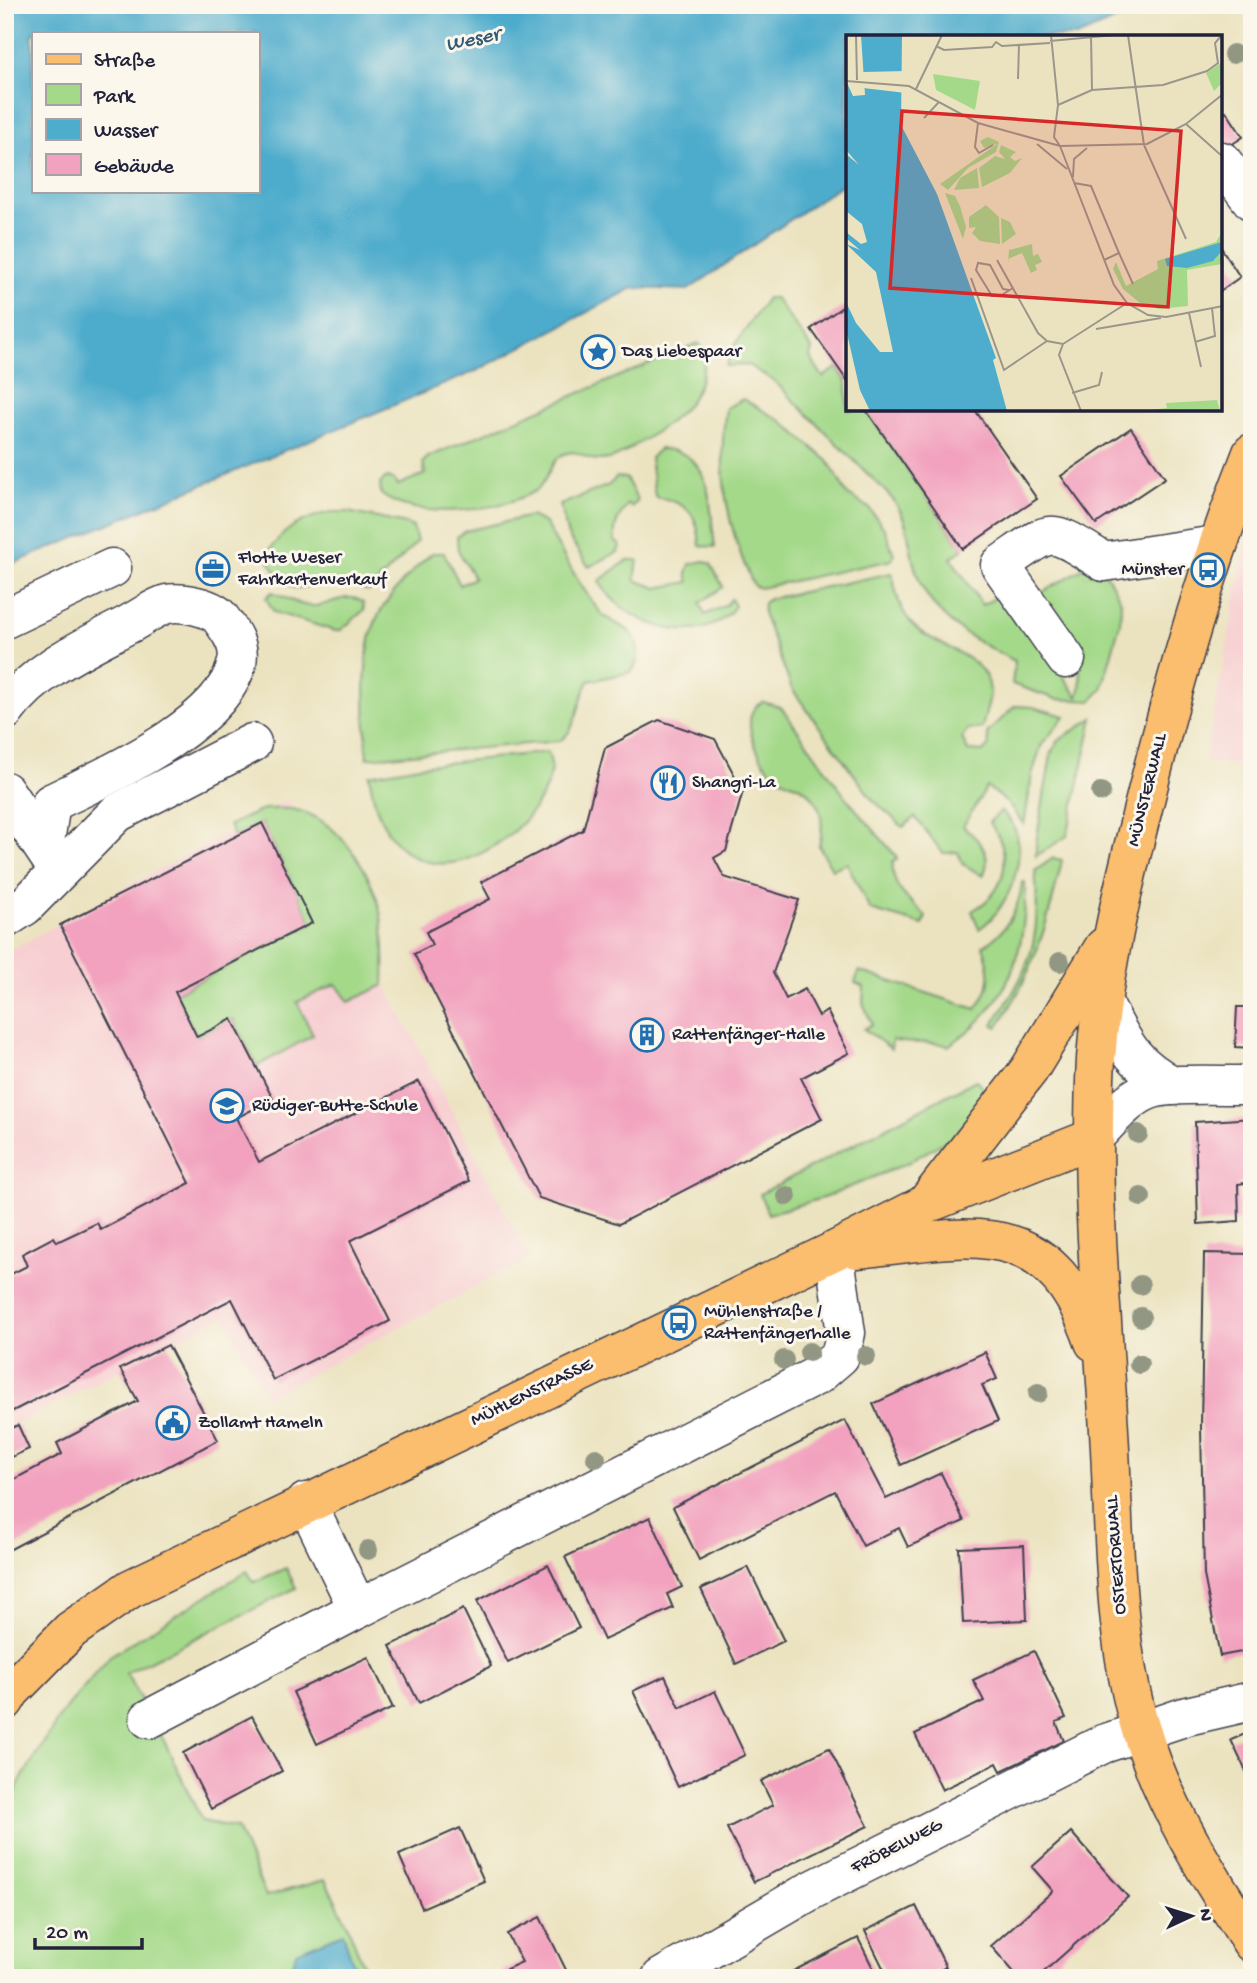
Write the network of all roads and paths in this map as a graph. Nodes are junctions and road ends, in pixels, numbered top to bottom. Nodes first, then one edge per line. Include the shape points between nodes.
1 (1222, 160) edge
2 (1252, 201) edge
3 (1252, 453) edge
4 (1216, 545) junction
5 (111, 568) dead end
6 (5, 619) edge
7 (1066, 659) dead end
8 (5, 711) edge
9 (252, 743) dead end
10 (5, 791) edge
11 (51, 860) junction
12 (5, 919) edge
13 (1114, 930) junction
14 (1102, 1001) junction
15 (1252, 1085) edge
16 (1174, 1086) junction
17 (1093, 1138) junction
18 (924, 1205) junction
19 (834, 1251) junction
20 (1106, 1375) junction
21 (306, 1502) junction
22 (358, 1609) junction
23 (7, 1693) edge
24 (1252, 1701) edge
25 (149, 1719) dead end
26 (1140, 1730) junction
27 (1252, 1943) edge
28 (661, 1978) edge

1 - 2 street
3 - 4 main road, MÜNSTERWALL
4 - 7 street via 1104,562 1060,534 1043,535 1000,565
4 - 13 main road, MÜNSTERWALL via 1177,676
5 - 6 street
8 - 11 street via 22,688 69,656 168,603 219,614 234,639 238,660 216,702 153,748 51,803
9 - 11 street via 117,813
10 - 11 street
11 - 12 street via 25,906
13 - 14 main road, MÜNSTERWALL
13 - 18 main road via 1029,1070
14 - 16 street via 1126,1047 1145,1070
14 - 17 main road, MÜNSTERWALL
15 - 16 street
16 - 17 street via 1148,1090
17 - 18 main road, MÜHLENSTRASSE
17 - 20 main road, OSTERTORWALL
18 - 19 main road, MÜHLENSTRASSE
19 - 20 main road via 967,1237 1007,1242 1031,1252 1052,1267 1075,1295
19 - 21 main road, MÜHLENSTRASSE
19 - 22 street via 846,1333 840,1356 818,1375
20 - 26 main road, OSTERTORWALL via 1119,1600
21 - 22 street
21 - 23 main road, MÜHLENSTRASSE via 130,1589 71,1630
22 - 25 street
24 - 26 street, FRÖBELWEG
26 - 27 main road, OSTERTORWALL via 1185,1834
26 - 28 street, FRÖBELWEG via 1103,1744 810,1891

